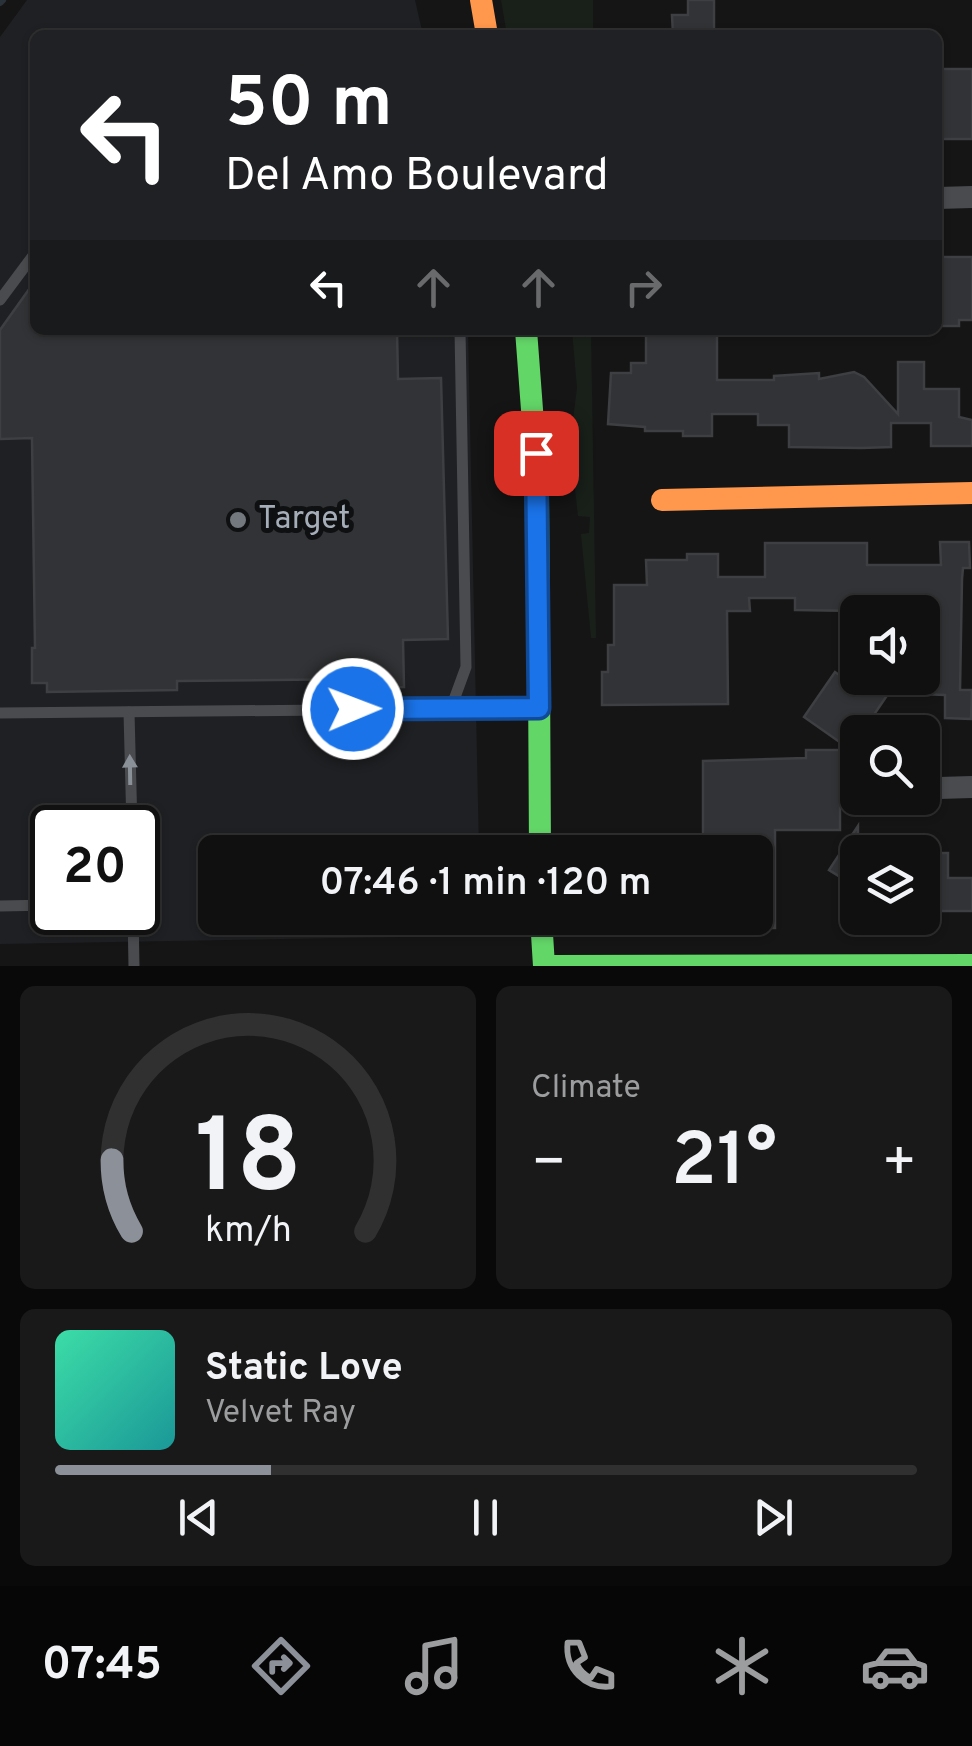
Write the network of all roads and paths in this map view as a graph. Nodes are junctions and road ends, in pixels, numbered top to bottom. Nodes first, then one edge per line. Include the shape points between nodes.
1 (481, 0) edge
2 (486, 30) edge
3 (972, 197) edge
4 (942, 198) edge
5 (30, 260) edge
6 (0, 300) edge
7 (460, 335) edge
8 (526, 335) edge
9 (972, 493) edge
10 (662, 500) dead end
11 (452, 708) junction
12 (539, 708) junction
13 (129, 712) junction
14 (0, 713) edge
15 (940, 788) edge
16 (972, 788) edge
17 (131, 805) edge
18 (540, 835) edge
19 (30, 905) edge
20 (0, 906) edge
21 (133, 935) edge
22 (542, 935) edge
23 (972, 964) edge
24 (134, 966) edge
25 (544, 966) edge
26 (552, 966) edge

1 - 2 street
3 - 4 street
5 - 6 lane
7 - 11 lane via 466,667
8 - 12 street via 538,489
9 - 10 street
11 - 12 lane
11 - 13 lane
12 - 18 street
13 - 14 lane
17 -> 13 lane
15 - 16 street
19 - 20 lane
21 - 24 lane
22 - 25 street
23 - 26 street

